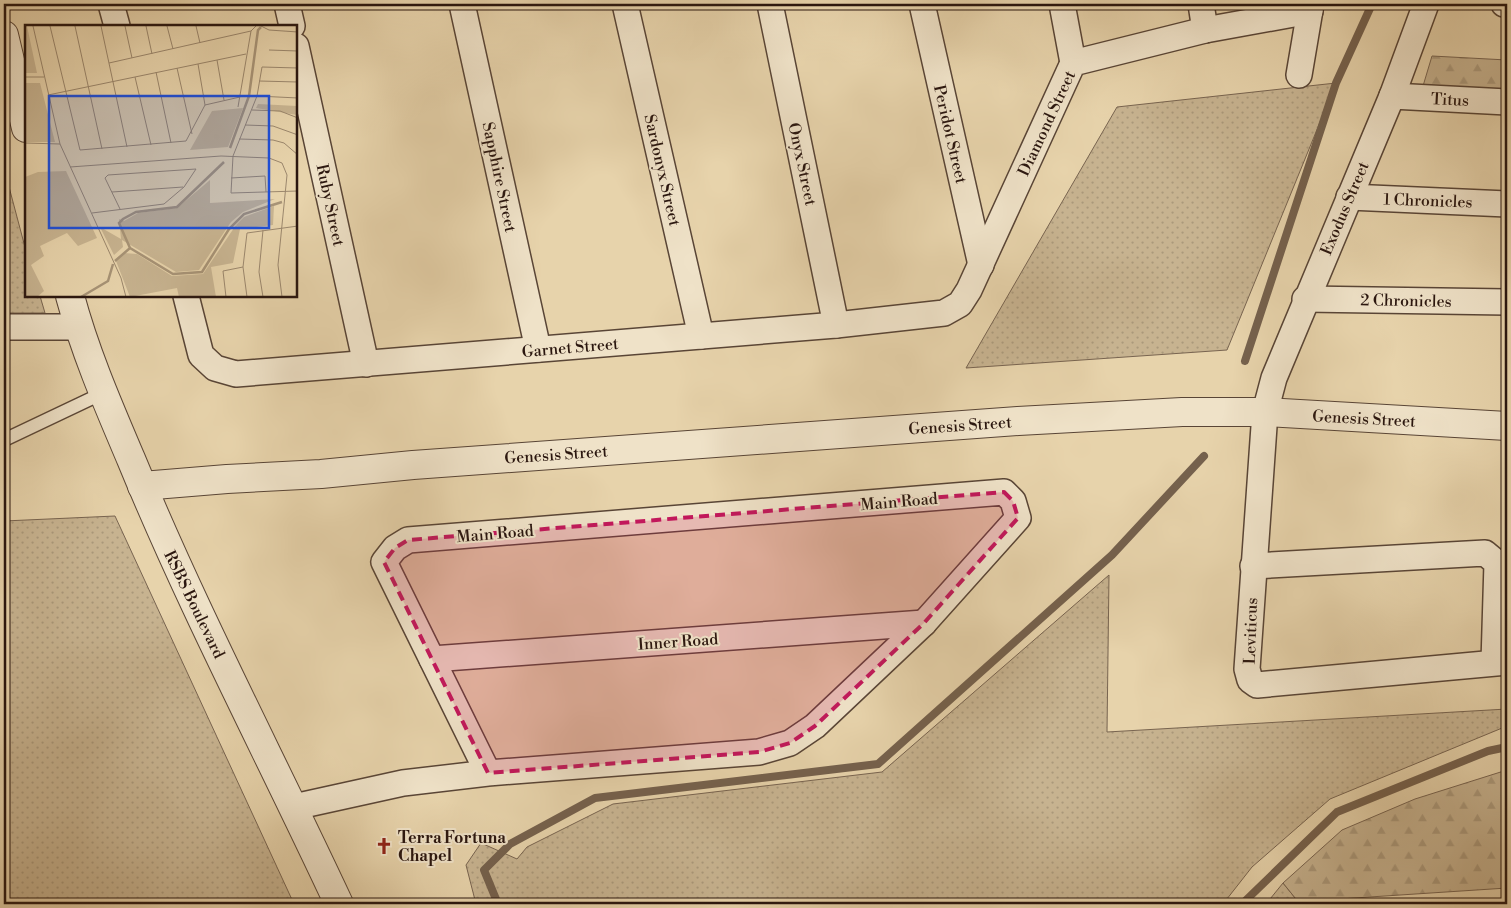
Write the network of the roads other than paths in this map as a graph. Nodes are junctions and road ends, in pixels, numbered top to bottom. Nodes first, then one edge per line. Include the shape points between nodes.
1 (111, 4) edge
2 (287, 4) edge
3 (462, 4) edge
4 (625, 4) edge
5 (770, 4) edge
6 (922, 4) edge
7 (1062, 4) edge
8 (1201, 4) edge
9 (1426, 4) edge
10 (1310, 7) edge
11 (116, 25) edge
12 (292, 25) edge
13 (1205, 30) junction
14 (4, 35) edge
15 (298, 55) edge
16 (1073, 63) junction
17 (1299, 75) dead end
18 (1392, 96) junction
19 (1507, 102) edge
20 (25, 124) edge
21 (1350, 197) junction
22 (1507, 204) edge
23 (981, 265) junction
24 (71, 298) edge
25 (187, 298) edge
26 (1305, 298) junction
27 (1507, 302) edge
28 (944, 313) joint
29 (836, 325) junction
30 (4, 327) edge
31 (78, 327) junction
32 (701, 336) junction
33 (538, 350) junction
34 (366, 364) junction
35 (103, 392) junction
36 (1265, 412) junction
37 (1507, 426) edge
38 (4, 440) edge
39 (142, 486) junction
40 (1253, 566) junction
41 (924, 623) junction
42 (432, 659) junction
43 (1500, 662) edge
44 (488, 773) junction
45 (294, 807) junction
46 (338, 904) edge

1 - 11 street
2 - 12 street
3 - 33 street, Sapphire Street
4 - 32 street, Sardonyx Street
5 - 29 street, Onyx Street
6 - 23 street, Peridot Street
7 - 16 street
8 - 13 street
9 - 18 street, Exodus Street
10 - 13 street, Diamond Street
10 - 17 street, Diamond Street
13 - 16 street, Diamond Street
14 - 20 street
15 - 34 street, Ruby Street
16 - 23 street, Diamond Street
18 - 19 street, Titus
18 - 21 street, Exodus Street
21 - 22 street, 1 Chronicles
21 - 26 street, Exodus Street
23 - 28 street, Diamond Street via 960,304
24 - 31 street, RSBS Boulevard
25 - 34 street, Garnet Street via 201,355 215,368 236,374
26 - 27 street, 2 Chronicles
26 - 36 street, Exodus Street via 1274,378
28 - 29 street, Garnet Street
29 - 32 street, Garnet Street
30 - 31 street
31 - 35 street, RSBS Boulevard
32 - 33 street, Garnet Street
33 - 34 street, Garnet Street
35 - 38 lane
35 - 39 street, RSBS Boulevard
36 - 37 street, Genesis Street
36 - 39 street, Genesis Street via 1182,412 1018,421 414,464 357,452 280,462 227,479
36 - 40 street, Leviticus
39 - 45 street, RSBS Boulevard via 164,539
40 - 43 street via 1485,553 1497,563
40 - 43 street, Leviticus via 1247,668 1250,680 1257,685
41 - 42 street, Inner Road
41 - 42 street, Main Road via 1018,518 1013,501 1004,492 408,540 394,548 384,562
41 - 44 street, Main Road via 815,726 790,743 759,752
42 - 44 street, Main Road
44 - 45 street, Main Road via 403,783
45 - 46 street, RSBS Boulevard

